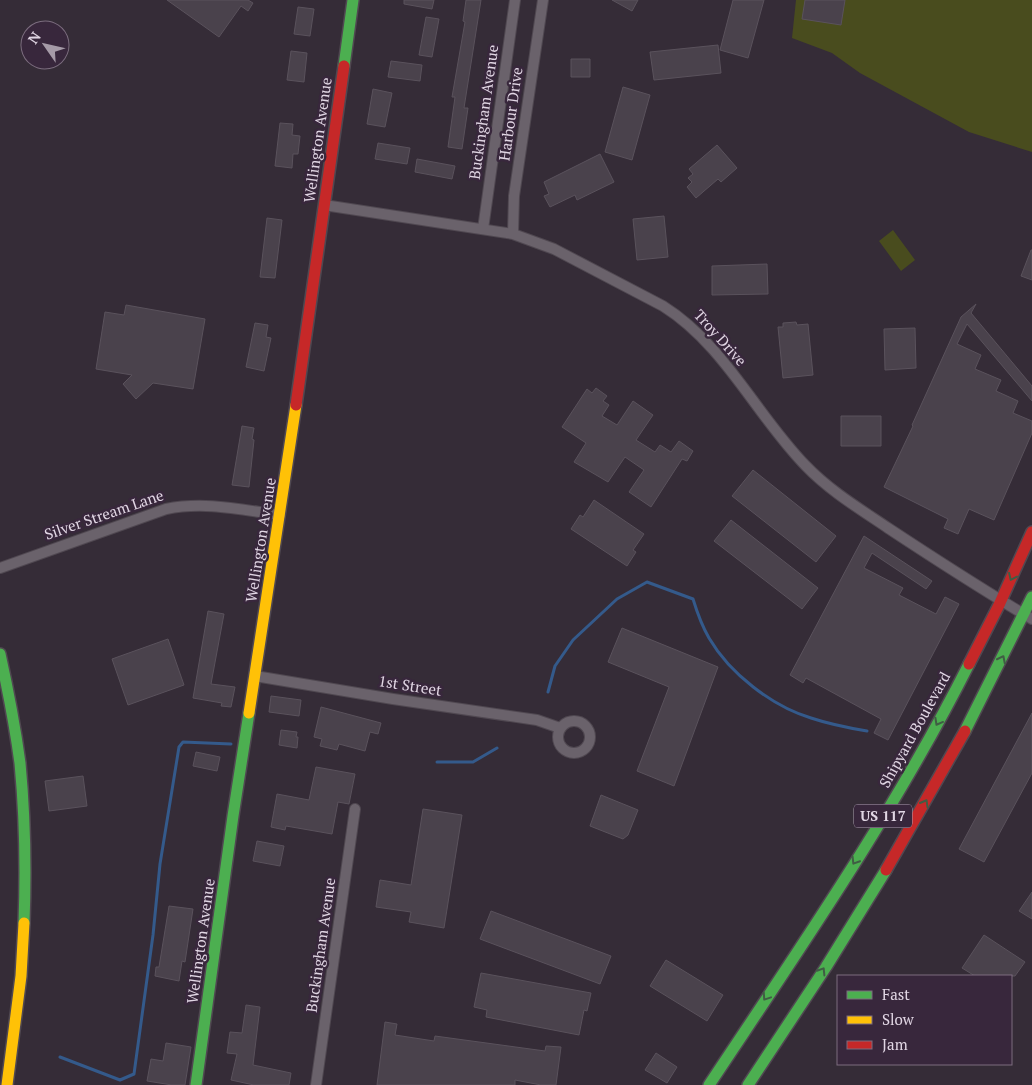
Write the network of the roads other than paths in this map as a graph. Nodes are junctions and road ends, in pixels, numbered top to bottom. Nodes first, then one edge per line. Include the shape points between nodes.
1 (353, 0) edge
2 (515, 0) edge
3 (542, 0) edge
4 (324, 205) junction
5 (483, 229) junction
6 (513, 234) junction
7 (280, 515) junction
8 (1032, 532) edge
9 (0, 568) edge
10 (1032, 597) edge
11 (1001, 601) junction
12 (1028, 617) edge
13 (0, 654) edge
14 (255, 676) junction
15 (560, 728) dead end
16 (355, 809) dead end
17 (7, 1085) edge
18 (196, 1085) edge
19 (316, 1085) edge
20 (709, 1085) edge
21 (748, 1085) edge

1 - 4 street, Wellington Avenue
2 - 5 street, Buckingham Avenue
3 - 6 street, Harbour Drive via 514,196
4 - 5 street, Troy Drive
4 - 7 street, Wellington Avenue
5 - 6 street, Troy Drive
6 - 11 street, Troy Drive via 554,249 680,316 708,344 807,468 842,497
7 - 9 street, Silver Stream Lane via 211,505 161,510
7 - 14 street, Wellington Avenue
8 -> 11 street, Shipyard Boulevard / US 117
10 - 12 street, US 117
11 - 12 street, Troy Drive
11 -> 20 street, Shipyard Boulevard / US 117 via 948,704 890,805
21 -> 12 street, US 117 via 897,851
13 - 17 street via 22,782 27,881 21,981
14 - 15 street, 1st Street via 537,720
14 - 18 street, Wellington Avenue
16 - 19 street, Buckingham Avenue

